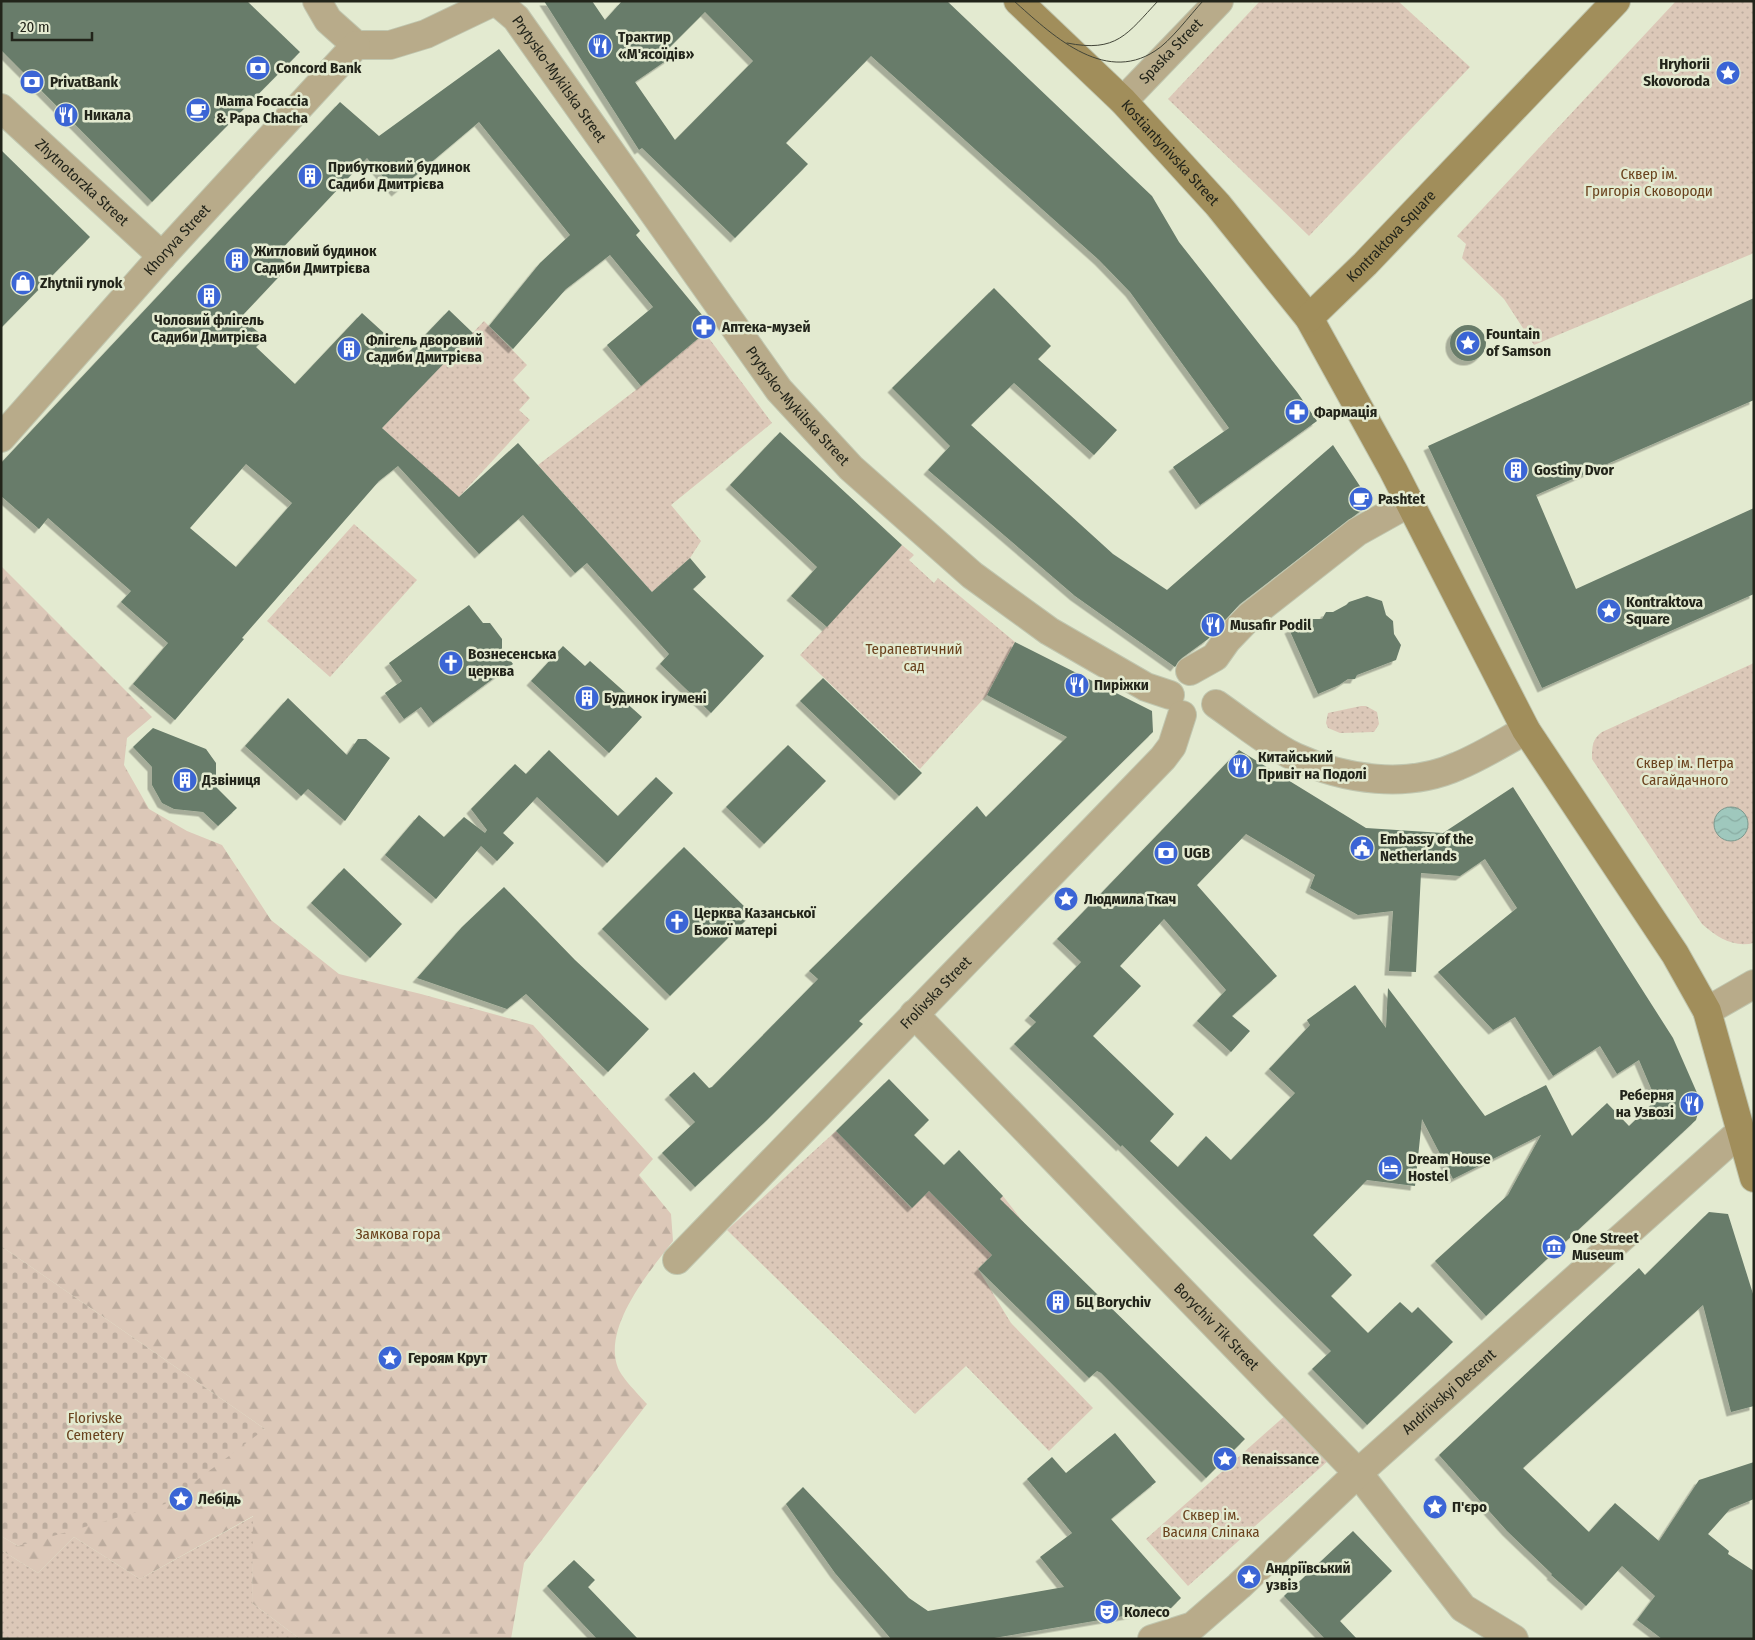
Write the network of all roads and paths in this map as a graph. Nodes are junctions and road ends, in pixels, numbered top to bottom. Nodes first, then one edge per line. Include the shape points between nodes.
1 (317, 1) edge
2 (495, 1) edge
3 (1018, 1) edge
4 (1219, 1) edge
5 (1616, 1) edge
6 (356, 45) junction
7 (1122, 101) junction
8 (1, 108) edge
9 (162, 256) junction
10 (1309, 318) junction
11 (1, 438) edge
12 (1408, 503) junction
13 (1215, 681) junction
14 (1176, 705) junction
15 (1526, 730) junction
16 (1754, 984) edge
17 (1707, 1011) junction
18 (914, 1014) junction
19 (1740, 1132) junction
20 (1754, 1178) edge
21 (676, 1260) dead end
22 (1358, 1473) junction
23 (1152, 1639) edge
24 (1514, 1639) edge

1 - 6 street via 328,20
2 - 6 street via 426,34 390,45
2 - 14 street, Prytysko-Mykilska Street via 516,18 779,390 851,468 972,575 1041,625
3 - 7 street, Kostiantynivska Street
4 - 7 street, Spaska Street
5 - 10 street, Kontraktova Square via 1365,264
6 - 9 street, Khoryva Street
7 - 10 street, Kostiantynivska Street via 1218,205
8 - 9 street, Zhytnotorzka Street
9 - 11 street, Khoryva Street
10 - 12 street
12 - 13 street via 1357,532 1250,616 1227,640
12 - 15 street
13 - 14 street via 1204,716 1193,718
13 - 14 street via 1190,671 1175,680
13 - 15 street via 1293,757 1353,775 1403,780 1434,775 1458,767
14 - 18 street, Frolivska Street via 1172,746 1163,758
15 - 17 street via 1675,954
16 - 17 street
17 - 19 street
18 - 21 street, Frolivska Street
18 - 22 street, Borychiv Tik Street
19 - 20 street
19 - 22 street, Andriivskyi Descent
22 - 23 street, Andriivskyi Descent via 1192,1626
22 - 24 street, Borychiv Tik Street via 1463,1608

